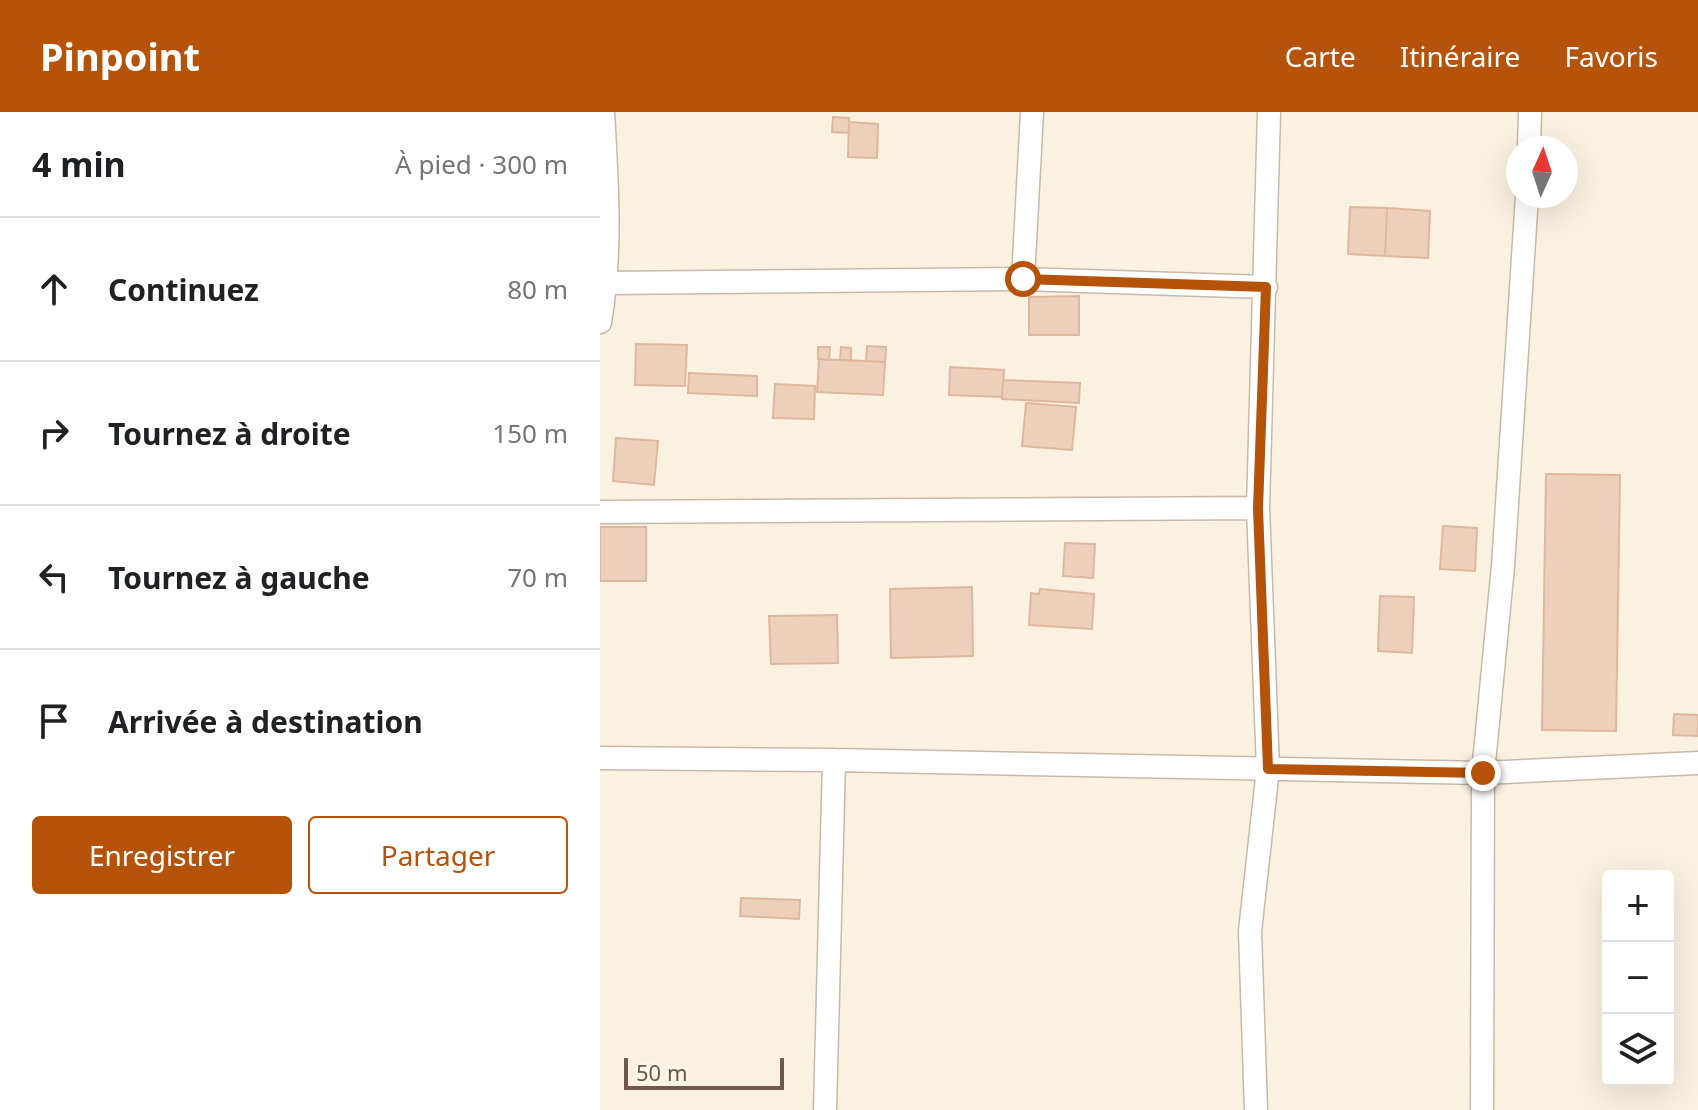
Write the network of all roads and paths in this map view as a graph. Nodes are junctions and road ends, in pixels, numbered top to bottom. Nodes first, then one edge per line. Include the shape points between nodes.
1 (603, 112) edge
2 (1032, 112) edge
3 (1269, 112) edge
4 (1530, 112) edge
5 (1529, 136) edge
6 (1526, 208) edge
7 (1023, 279) junction
8 (607, 283) junction
9 (1266, 287) junction
10 (600, 322) edge
11 (1258, 508) junction
12 (600, 512) edge
13 (600, 758) edge
14 (834, 760) junction
15 (1698, 763) edge
16 (1268, 769) junction
17 (1483, 773) junction
18 (825, 1110) edge
19 (1256, 1110) edge
20 (1482, 1110) edge

1 - 8 street
2 - 7 street
3 - 9 street
4 - 5 street
6 - 17 street via 1503,566
7 - 8 street
7 - 9 street
8 - 10 street
9 - 11 street
11 - 12 street
11 - 16 street
13 - 14 street
14 - 16 street
14 - 18 street
15 - 17 street
16 - 17 street
16 - 19 street via 1250,931
17 - 20 street

